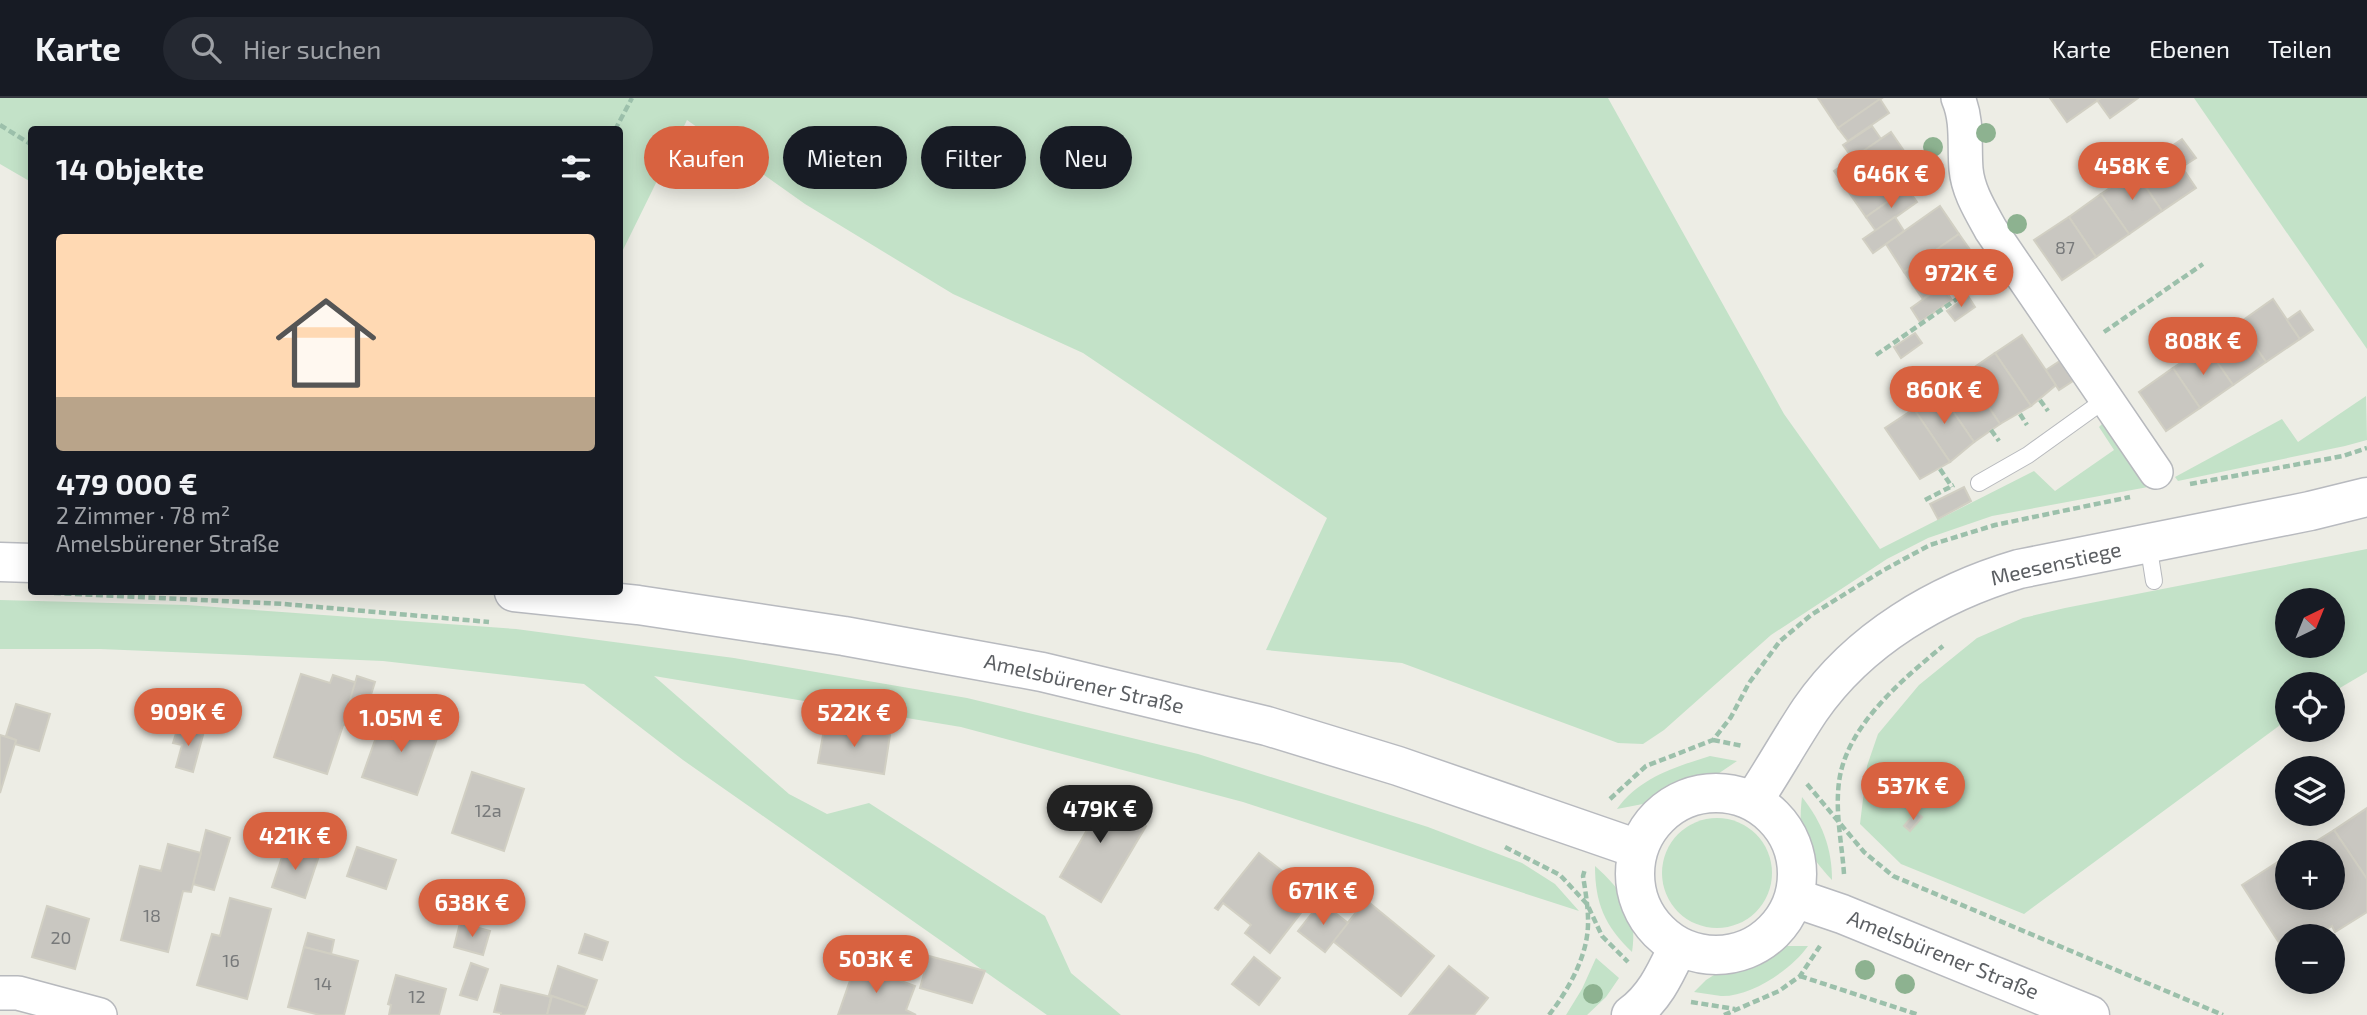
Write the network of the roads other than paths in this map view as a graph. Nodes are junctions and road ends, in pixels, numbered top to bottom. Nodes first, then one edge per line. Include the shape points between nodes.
1 (1958, 98) edge
2 (2106, 399) junction
3 (2156, 472) dead end
4 (1979, 483) dead end
5 (2367, 497) edge
6 (2148, 543) junction
7 (0, 562) edge
8 (28, 573) edge
9 (2154, 581) dead end
10 (508, 608) edge
11 (1753, 801) junction
12 (1638, 849) junction
13 (1794, 898) junction
14 (1678, 947) junction
15 (0, 993) edge
16 (100, 1015) edge
17 (1631, 1015) edge
18 (2090, 1015) edge

1 - 2 street via 1965,122 1966,171 1974,198 1990,230
2 - 3 street
2 - 4 lane via 2028,456
5 - 6 street, Meesenstiege
6 - 9 lane
6 - 11 street, Meesenstiege via 1989,578 1934,602 1894,627 1852,661 1811,709
7 - 8 street
10 - 12 street, Amelsbürener Straße via 638,606 844,636 1042,672 1267,726
11 - 12 street via 1728,793 1701,793 1672,805 1650,826
11 - 13 street via 1774,816 1790,840 1798,871
12 - 14 street via 1634,873 1640,904 1655,929
13 - 14 street via 1782,924 1759,944 1732,955 1704,956
13 - 18 street, Amelsbürener Straße
14 - 17 street via 1658,987
15 - 16 street via 18,993

